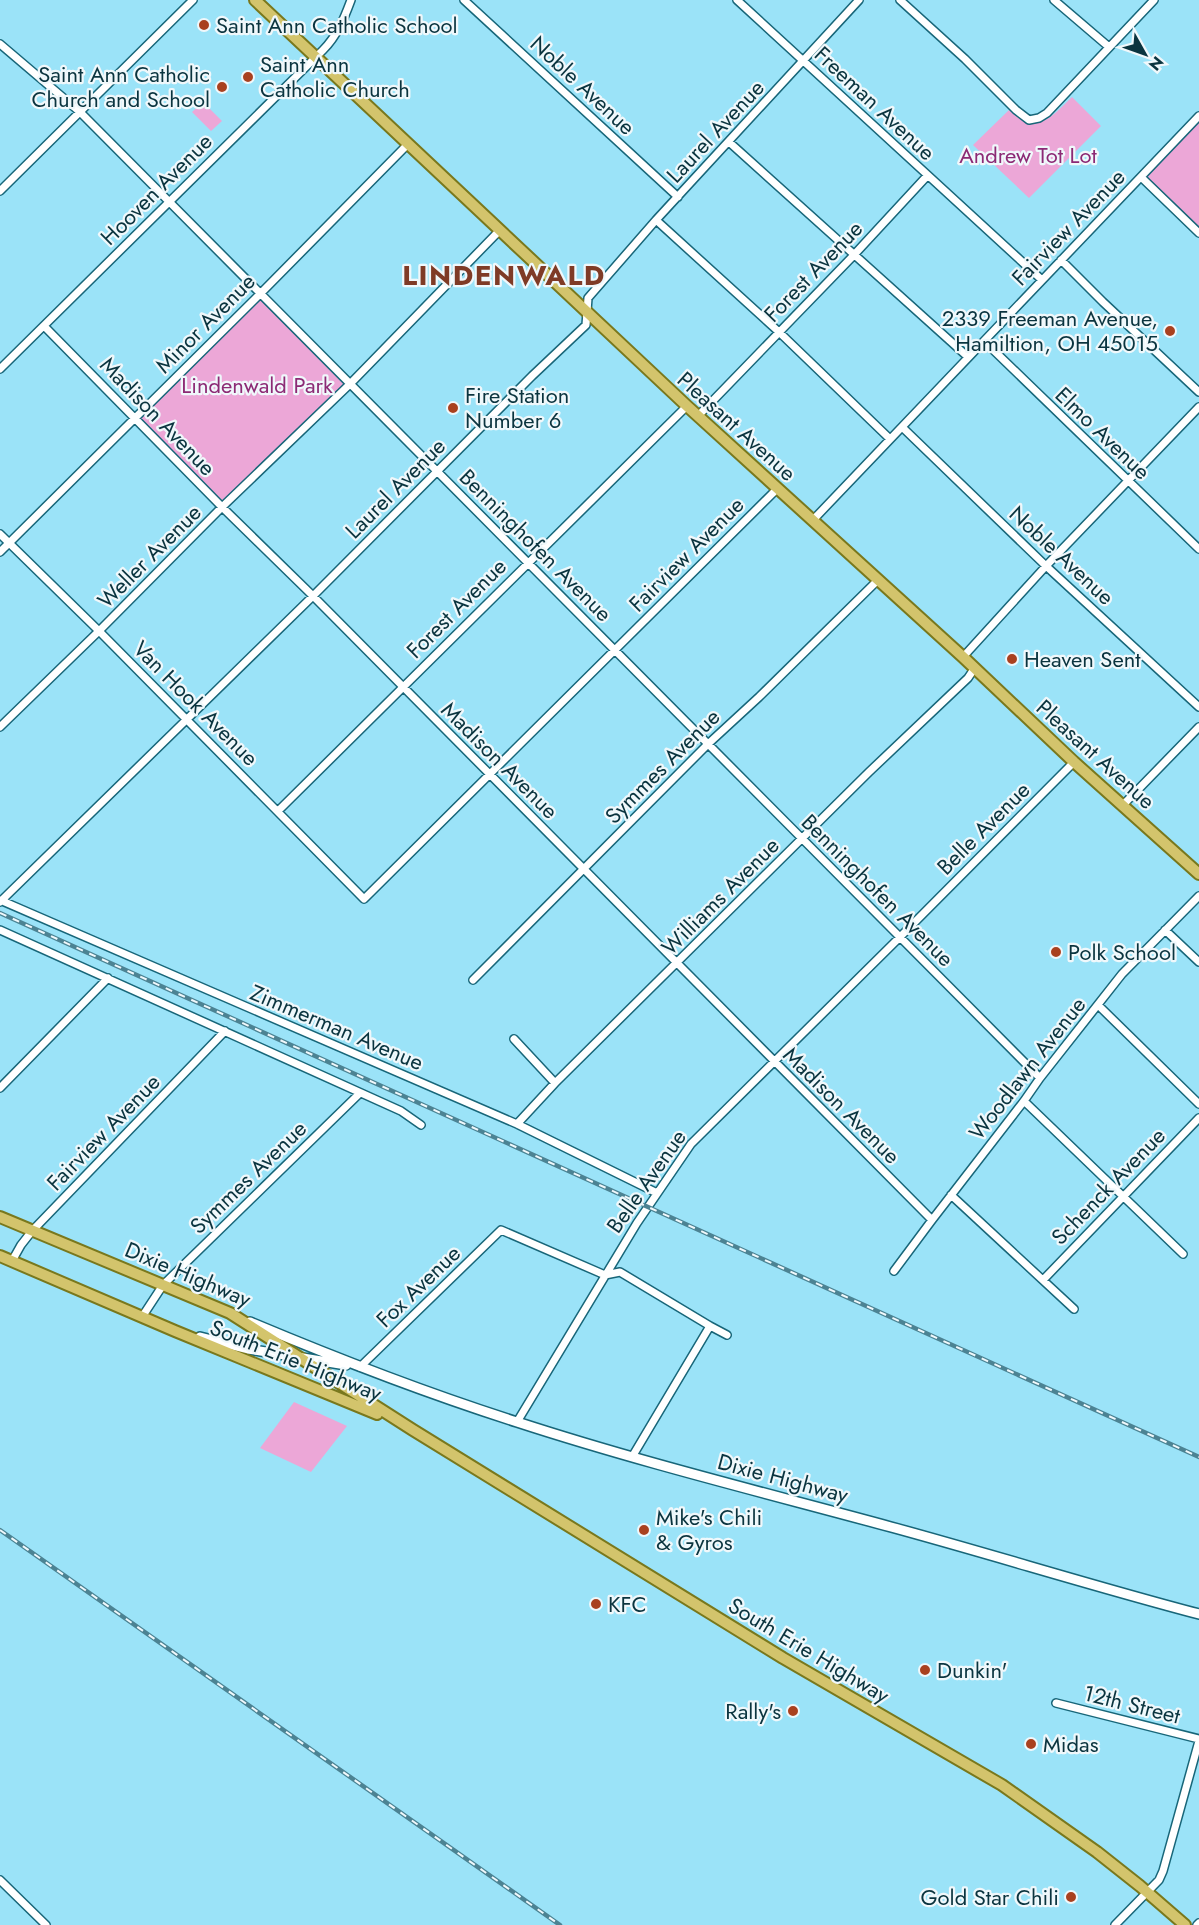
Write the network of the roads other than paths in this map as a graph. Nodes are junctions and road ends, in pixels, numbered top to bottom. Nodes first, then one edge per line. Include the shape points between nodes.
1 (193, 0) edge
2 (255, 0) edge
3 (351, 0) edge
4 (464, 0) edge
5 (737, 0) edge
6 (859, 0) edge
7 (900, 0) edge
8 (1054, 0) edge
9 (1154, 0) edge
10 (0, 44) edge
11 (1109, 47) junction
12 (315, 58) junction
13 (804, 61) junction
14 (80, 112) junction
15 (1199, 116) edge
16 (729, 142) junction
17 (408, 144) junction
18 (927, 176) junction
19 (1141, 177) junction
20 (0, 191) edge
21 (678, 197) junction
22 (168, 203) junction
23 (656, 220) junction
24 (500, 230) junction
25 (1199, 233) edge
26 (853, 256) junction
27 (1061, 260) junction
28 (1042, 280) junction
29 (260, 294) junction
30 (587, 312) junction
31 (44, 326) junction
32 (779, 332) junction
33 (984, 341) junction
34 (968, 357) junction
35 (0, 369) edge
36 (350, 384) junction
37 (1199, 392) edge
38 (687, 406) junction
39 (1199, 407) edge
40 (698, 416) junction
41 (134, 417) junction
42 (902, 427) junction
43 (890, 439) junction
44 (438, 471) junction
45 (1128, 482) junction
46 (777, 489) junction
47 (222, 507) junction
48 (813, 520) junction
49 (0, 534) edge
50 (9, 543) junction
51 (1199, 549) edge
52 (0, 552) edge
53 (528, 563) junction
54 (1046, 566) junction
55 (878, 580) junction
56 (313, 596) junction
57 (99, 631) junction
58 (614, 650) junction
59 (963, 657) junction
60 (974, 669) junction
61 (402, 687) junction
62 (1199, 707) edge
63 (187, 720) junction
64 (0, 727) edge
65 (1199, 727) edge
66 (708, 744) junction
67 (1074, 762) junction
68 (488, 774) junction
69 (1123, 805) junction
70 (278, 811) junction
71 (802, 840) junction
72 (584, 869) junction
73 (1199, 874) edge
74 (1199, 896) edge
75 (364, 899) joint
76 (1, 901) edge
77 (0, 930) edge
78 (1166, 930) junction
79 (900, 937) junction
80 (1199, 962) edge
81 (677, 963) junction
82 (108, 978) junction
83 (473, 980) dead end
84 (1098, 1005) junction
85 (225, 1031) junction
86 (514, 1039) dead end
87 (774, 1062) junction
88 (1040, 1078) junction
89 (555, 1083) junction
90 (0, 1088) edge
91 (360, 1093) junction
92 (1024, 1101) junction
93 (1199, 1104) edge
94 (1199, 1118) edge
95 (517, 1124) junction
96 (421, 1125) dead end
97 (657, 1193) junction
98 (951, 1195) junction
99 (1123, 1196) junction
100 (0, 1217) edge
101 (932, 1220) junction
102 (32, 1231) junction
103 (1183, 1254) dead end
104 (0, 1256) edge
105 (12, 1261) junction
106 (894, 1270) dead end
107 (605, 1275) junction
108 (1042, 1280) junction
109 (163, 1285) junction
110 (1074, 1309) dead end
111 (230, 1313) junction
112 (142, 1317) junction
113 (710, 1326) junction
114 (175, 1331) junction
115 (727, 1335) dead end
116 (302, 1359) junction
117 (360, 1367) junction
118 (517, 1422) junction
119 (403, 1424) junction
120 (632, 1457) junction
121 (1199, 1614) edge
122 (1056, 1703) dead end
123 (1199, 1740) edge
124 (0, 1880) edge
125 (1147, 1892) junction
126 (46, 1925) edge
127 (1114, 1925) edge
128 (1185, 1925) edge

1 - 14 street
2 - 12 main road, Pleasant Avenue
3 - 12 street, Hooven Avenue via 335,36
4 - 21 street, Noble Avenue
5 - 13 street, Freeman Avenue
6 - 13 street, Laurel Avenue
7 - 11 street via 1029,120 1047,113
8 - 11 street
9 - 11 street
10 - 14 street, Benninghofen Avenue
12 - 17 main road, Pleasant Avenue
12 - 22 street, Hooven Avenue
13 - 16 street, Laurel Avenue
13 - 18 street, Freeman Avenue
14 - 20 street
14 - 22 street, Benninghofen Avenue
15 - 19 street, Fairview Avenue
16 - 21 street, Laurel Avenue
16 - 26 street
17 - 24 main road, Pleasant Avenue
17 - 29 street, Minor Avenue
18 - 26 street, Forest Avenue
18 - 28 street, Freeman Avenue
19 - 25 street
19 - 27 street, Fairview Avenue
21 - 23 street, Laurel Avenue
22 - 29 street, Benninghofen Avenue
22 - 31 street, Hooven Avenue
23 - 30 street, Laurel Avenue via 588,298
23 - 32 street
24 - 30 main road, Pleasant Avenue
24 - 36 street, Weller Avenue
26 - 32 street, Forest Avenue
26 - 34 street
27 - 28 street, Fairview Avenue
27 - 37 street
28 - 33 street, Fairview Avenue
29 - 36 street, Benninghofen Avenue
29 - 41 street, Minor Avenue
30 - 38 main road, Pleasant Avenue
30 - 44 street, Laurel Avenue via 586,325
31 - 35 street, Hooven Avenue
31 - 41 street, Madison Avenue
32 - 40 street, Forest Avenue
32 - 43 street
33 - 34 street, Fairview Avenue
33 - 45 street, Elmo Avenue
34 - 42 street, Fairview Avenue
36 - 44 street, Benninghofen Avenue
36 - 47 street, Weller Avenue
38 - 40 main road, Pleasant Avenue
38 - 53 street, Forest Avenue
39 - 45 street
40 - 46 main road, Pleasant Avenue
41 - 47 street, Madison Avenue
41 - 50 street, Minor Avenue
42 - 43 street, Fairview Avenue
42 - 54 street, Noble Avenue
43 - 48 street, Fairview Avenue
44 - 53 street, Benninghofen Avenue
44 - 56 street, Laurel Avenue
45 - 51 street, Elmo Avenue
45 - 54 street
46 - 48 main road, Pleasant Avenue
46 - 58 street, Fairview Avenue
47 - 56 street, Madison Avenue
47 - 57 street, Weller Avenue
48 - 55 main road, Pleasant Avenue
49 - 50 street, Van Hook Avenue
50 - 52 street, Minor Avenue
50 - 57 street, Van Hook Avenue
53 - 58 street, Benninghofen Avenue
53 - 61 street, Forest Avenue
54 - 59 street
54 - 62 street, Noble Avenue
55 - 59 main road, Pleasant Avenue
55 - 66 street, Symmes Avenue
56 - 61 street, Madison Avenue
56 - 63 street, Laurel Avenue
57 - 63 street, Van Hook Avenue
57 - 64 street, Weller Avenue
58 - 66 street, Benninghofen Avenue
58 - 68 street, Fairview Avenue
59 - 60 main road, Pleasant Avenue
60 - 67 main road, Pleasant Avenue
60 - 71 street, Williams Avenue
61 - 68 street, Madison Avenue
61 - 70 street, Forest Avenue
63 - 70 street, Van Hook Avenue
63 - 76 street, Laurel Avenue
65 - 69 street
66 - 71 street, Benninghofen Avenue
66 - 72 street, Symmes Avenue
67 - 69 main road, Pleasant Avenue
67 - 79 street, Belle Avenue
68 - 72 street, Madison Avenue
68 - 75 street, Fairview Avenue
69 - 73 main road, Pleasant Avenue
70 - 75 street, Van Hook Avenue
71 - 79 street, Benninghofen Avenue
71 - 81 street, Williams Avenue
72 - 81 street, Madison Avenue
72 - 83 street, Symmes Avenue
74 - 78 street, Woodlawn Avenue
76 - 95 street, Zimmerman Avenue
77 - 82 street
78 - 80 street
78 - 84 street, Woodlawn Avenue via 1122,974
79 - 87 street, Belle Avenue
79 - 88 street, Benninghofen Avenue
81 - 87 street, Madison Avenue
81 - 89 street, Williams Avenue
82 - 85 street
82 - 90 street
84 - 88 street, Woodlawn Avenue
84 - 93 street
85 - 91 street
85 - 102 street, Fairview Avenue
86 - 89 street
87 - 97 street, Belle Avenue via 691,1144
87 - 101 street, Madison Avenue
88 - 92 street, Woodlawn Avenue
89 - 95 street, Williams Avenue
91 - 96 street
91 - 109 street, Symmes Avenue
92 - 98 street, Woodlawn Avenue
92 - 99 street
94 - 99 street, Schenck Avenue
95 - 97 street, Zimmerman Avenue
97 - 107 street, Belle Avenue
98 - 101 street, Woodlawn Avenue
98 - 108 street
99 - 103 street
99 - 108 street, Schenck Avenue
100 - 102 main road, Dixie Highway
101 - 106 street, Woodlawn Avenue
102 - 105 street, Fairview Avenue
102 - 109 main road, Dixie Highway
104 - 105 main road, Dixie Highway
105 - 112 main road, Dixie Highway
107 - 113 street via 620,1272
107 - 117 street, Fox Avenue via 501,1230
107 - 118 street, Belle Avenue
108 - 110 street
109 - 111 main road, Dixie Highway
109 - 112 street, Symmes Avenue
111 - 116 main road, South Erie Highway
111 - 117 street, Dixie Highway
112 - 114 main road, Dixie Highway
113 - 115 street
113 - 120 street
114 - 116 street, Dixie Highway
114 - 119 main road, South Erie Highway
116 - 117 street, Dixie Highway
116 - 119 main road, South Erie Highway
117 - 118 street, Dixie Highway
118 - 120 street, Dixie Highway
119 - 125 main road, South Erie Highway via 791,1663 1002,1785
120 - 121 street, Dixie Highway
122 - 123 street, 12th Street
123 - 125 street via 1163,1871
124 - 126 street
125 - 127 street
125 - 128 main road, South Erie Highway

